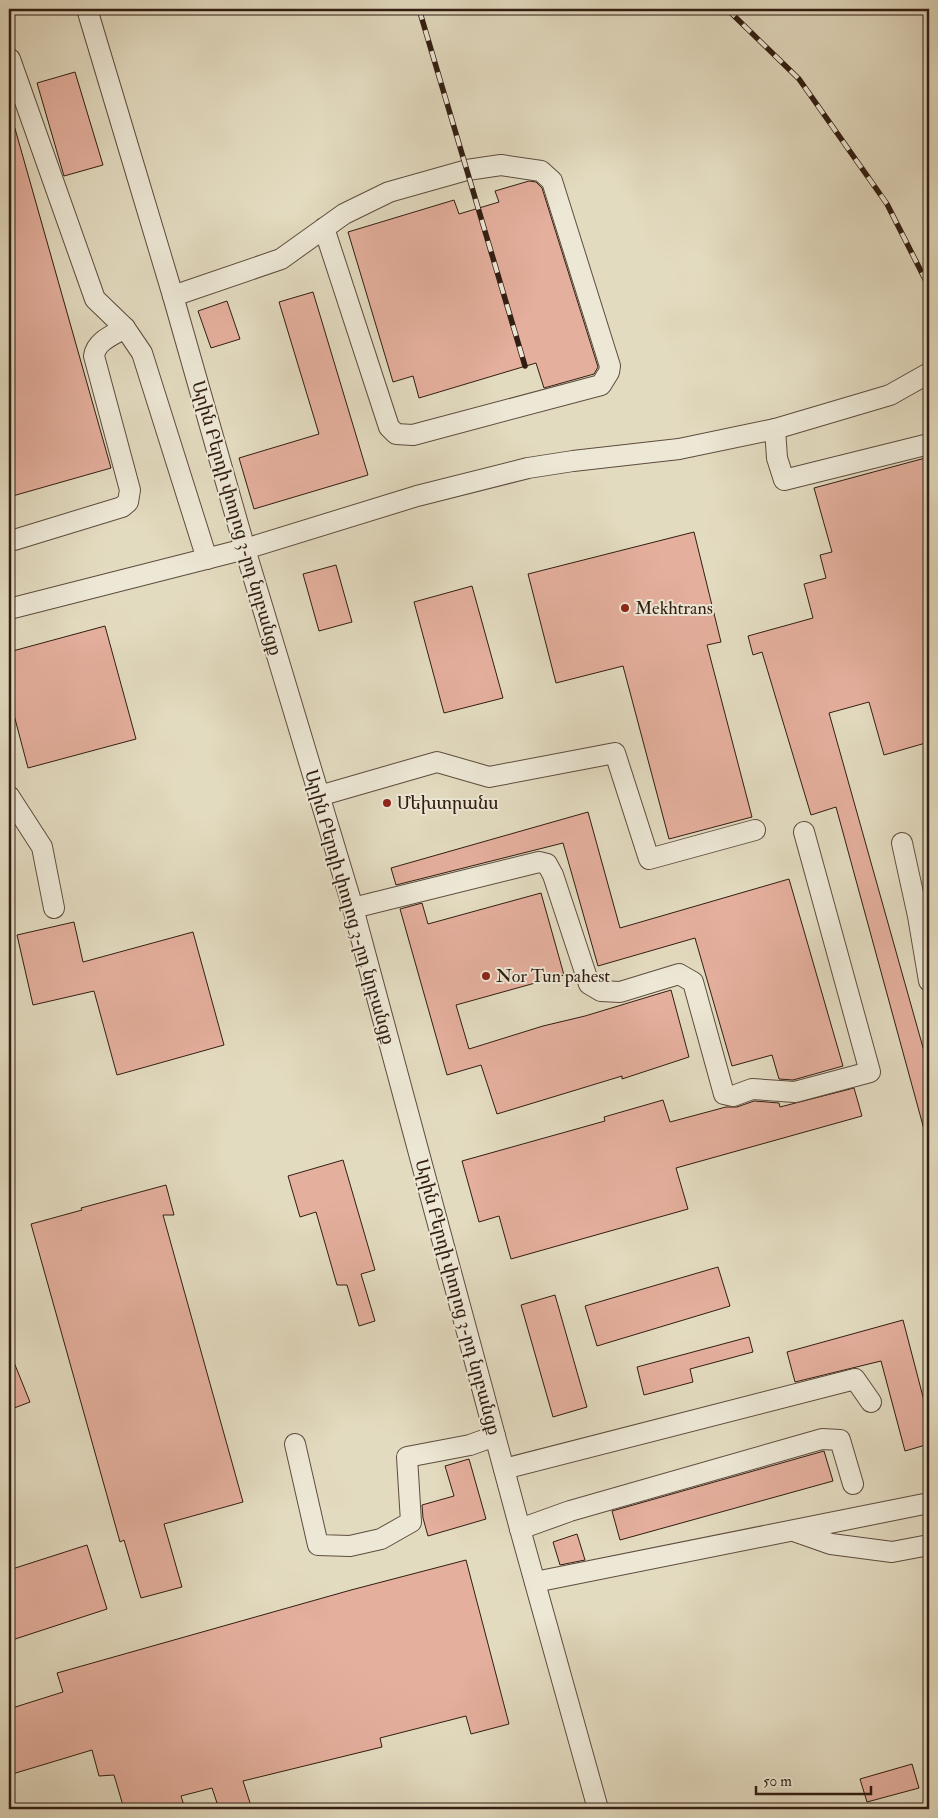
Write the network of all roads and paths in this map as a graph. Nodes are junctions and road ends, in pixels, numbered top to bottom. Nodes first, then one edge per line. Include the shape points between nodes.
1 (87, 9) edge
2 (10, 59) dead end
3 (324, 228) junction
4 (173, 296) junction
5 (125, 328) junction
6 (929, 373) edge
7 (775, 429) junction
8 (929, 444) edge
9 (9, 540) edge
10 (245, 549) junction
11 (207, 559) junction
12 (9, 609) edge
13 (9, 796) edge
14 (319, 796) junction
15 (755, 830) dead end
16 (804, 832) dead end
17 (902, 843) dead end
18 (54, 908) dead end
19 (353, 908) junction
20 (929, 980) edge
21 (871, 1402) dead end
22 (495, 1436) junction
23 (295, 1444) dead end
24 (504, 1469) junction
25 (853, 1484) dead end
26 (929, 1503) edge
27 (520, 1529) junction
28 (792, 1530) junction
29 (929, 1545) edge
30 (535, 1582) junction
31 (598, 1809) edge

1 - 4 street, Արին Բերդի փողոց 3-րդ նրբանցք
2 - 5 street via 94,299
3 - 3 street via 344,214 389,192 467,170 501,165 541,171 552,181 610,366 609,372 602,385 412,435 396,434 389,427
3 - 4 street via 281,259
4 - 10 street, Արին Բերդի փողոց 3-րդ նրբանցք
5 - 9 street via 100,344 94,356 130,490 128,502 122,507
5 - 11 street via 142,353
6 - 7 street via 890,395
7 - 8 street via 777,458 784,480
7 - 10 street via 679,448 528,468 417,496
10 - 11 street
10 - 14 street, Արին Բերդի փողոց 3-րդ նրբանցք
11 - 12 street
13 - 18 street via 42,847
14 - 15 street via 437,762 489,777 614,753 649,859
14 - 19 street, Արին Բերդի փողոց 3-րդ նրբանցք
16 - 19 street via 870,1072 795,1092 752,1089 734,1096 724,1094 693,982 679,974 620,992 601,991 589,984 547,864 539,862
17 - 20 street
19 - 22 street, Արին Բերդի փողոց 3-րդ նրբանցք
21 - 24 street via 855,1379
22 - 23 street via 407,1457 411,1522 381,1539 350,1546 318,1545
22 - 24 street, Արին Բերդի փողոց 3-րդ նրբանցք
24 - 27 street, Արին Բերդի փողոց 3-րդ նրբանցք
25 - 27 street via 840,1440 822,1439
26 - 28 street
27 - 30 street, Արին Բերդի փողոց 3-րդ նրբանցք
28 - 29 street via 831,1544 892,1552
28 - 30 street
30 - 31 street, Արին Բերդի փողոց 3-րդ նրբանցք

